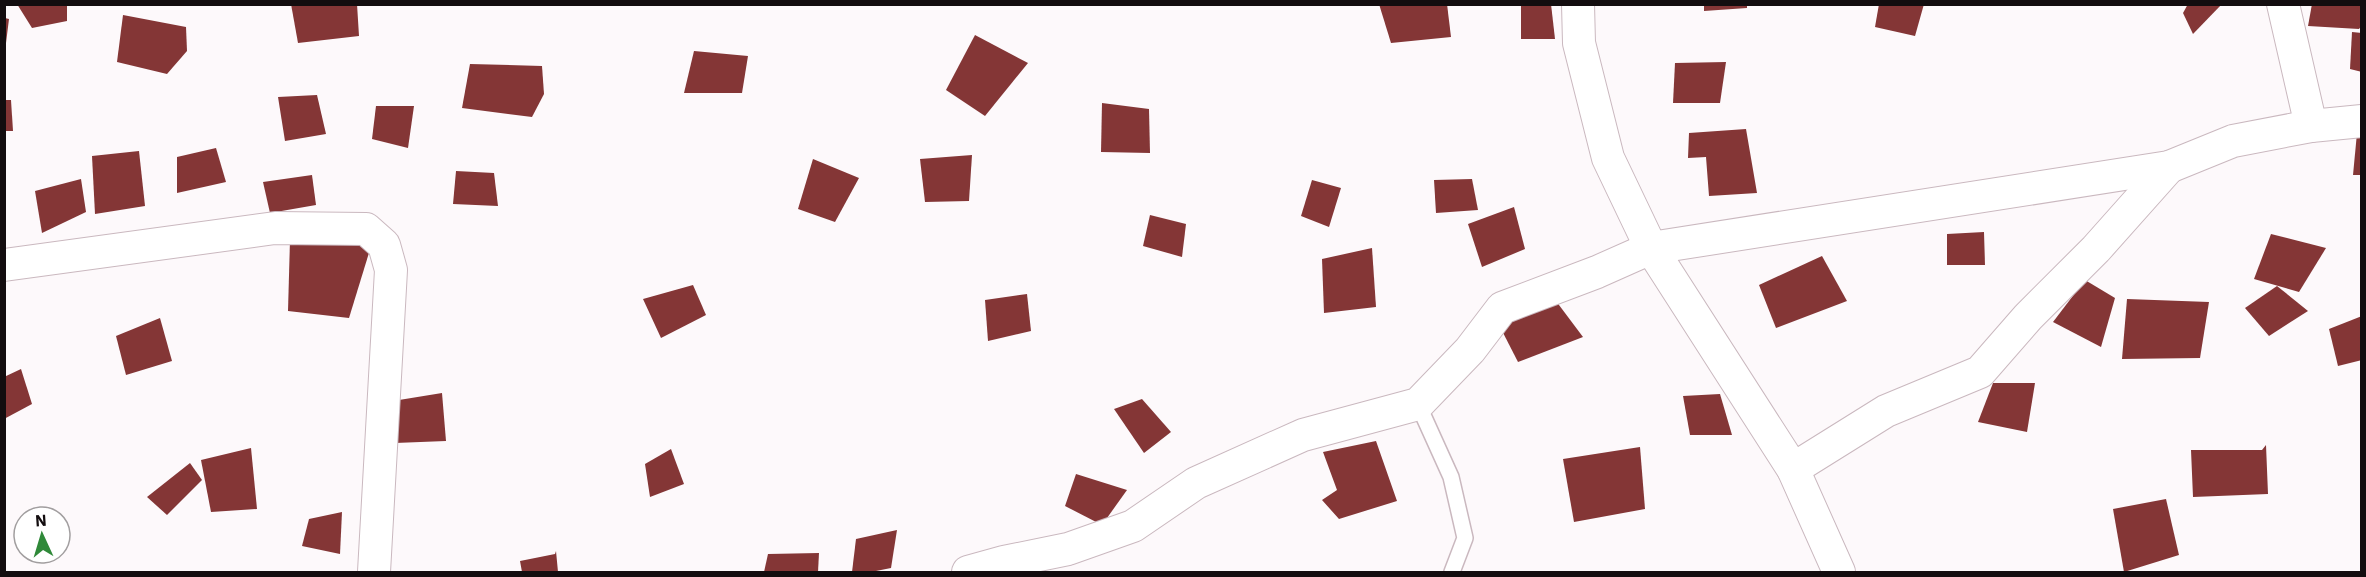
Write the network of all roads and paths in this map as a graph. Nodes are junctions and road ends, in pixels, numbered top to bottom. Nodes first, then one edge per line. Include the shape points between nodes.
1 (1578, 4) edge
2 (2283, 4) edge
3 (2361, 121) edge
4 (2312, 126) junction
5 (2169, 167) junction
6 (1651, 248) junction
7 (4, 265) edge
8 (1418, 404) junction
9 (1792, 469) junction
10 (374, 573) edge
11 (968, 573) edge
12 (1452, 573) edge
13 (1839, 573) edge

1 - 6 street via 1579,43 1608,158
2 - 4 street
3 - 4 street
4 - 5 street via 2233,141
5 - 6 street
5 - 9 street via 1980,372 1886,411
6 - 8 street via 1502,309 1470,351
6 - 9 street
7 - 10 street via 275,228 366,229 384,245 391,270
8 - 11 street via 1303,435 1196,483 1133,526 1068,549
8 - 12 lane via 1451,477 1465,538
9 - 13 street

